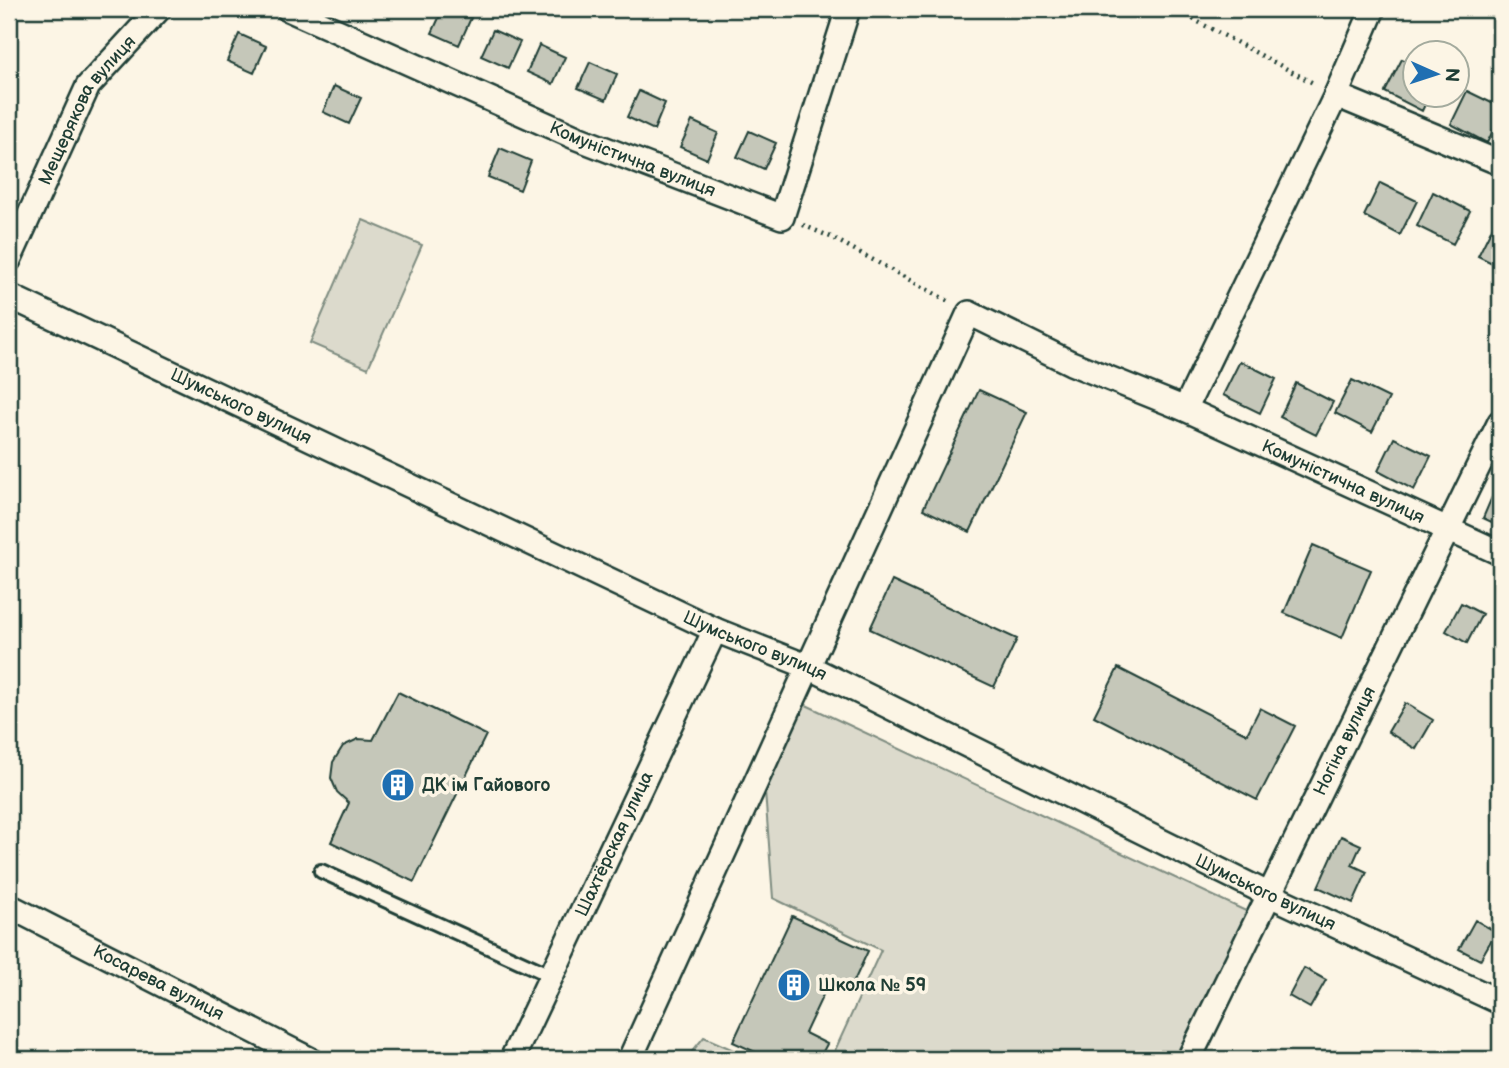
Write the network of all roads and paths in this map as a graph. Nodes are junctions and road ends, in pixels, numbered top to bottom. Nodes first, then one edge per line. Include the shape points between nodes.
1 (159, 9) edge
2 (288, 9) edge
3 (848, 9) edge
4 (1174, 9) edge
5 (1373, 9) edge
6 (1336, 94) junction
7 (1500, 163) edge
8 (782, 217) junction
9 (9, 260) edge
10 (9, 296) edge
11 (969, 313) junction
12 (1185, 409) junction
13 (1500, 422) edge
14 (1448, 529) junction
15 (1500, 553) edge
16 (715, 630) junction
17 (809, 667) junction
18 (321, 871) dead end
19 (1270, 895) junction
20 (9, 906) edge
21 (552, 976) junction
22 (1500, 1002) edge
23 (309, 1059) edge
24 (512, 1059) edge
25 (630, 1059) edge
26 (1189, 1059) edge

1 - 9 street, Мещерякова вулиця via 88,86
2 - 8 street, Комуністична вулиця via 577,138
3 - 8 street
4 - 6 path
5 - 6 street
6 - 7 street
6 - 12 street
8 - 11 path via 833,238
10 - 16 street, Шумського вулиця
11 - 12 street, Комуністична вулиця via 1071,363
11 - 17 street
12 - 14 street, Комуністична вулиця
13 - 14 street, Ногіна вулиця
14 - 15 street, Комуністична вулиця
14 - 19 street, Ногіна вулиця
16 - 17 street, Шумського вулиця
16 - 21 street, Шахтёрская улица
17 - 19 street, Шумського вулиця
17 - 25 street
18 - 21 lane
19 - 22 street, Шумського вулиця
19 - 26 street, Ногіна вулиця
20 - 23 street, Косарева вулиця
21 - 24 street, Шахтёрская улица

